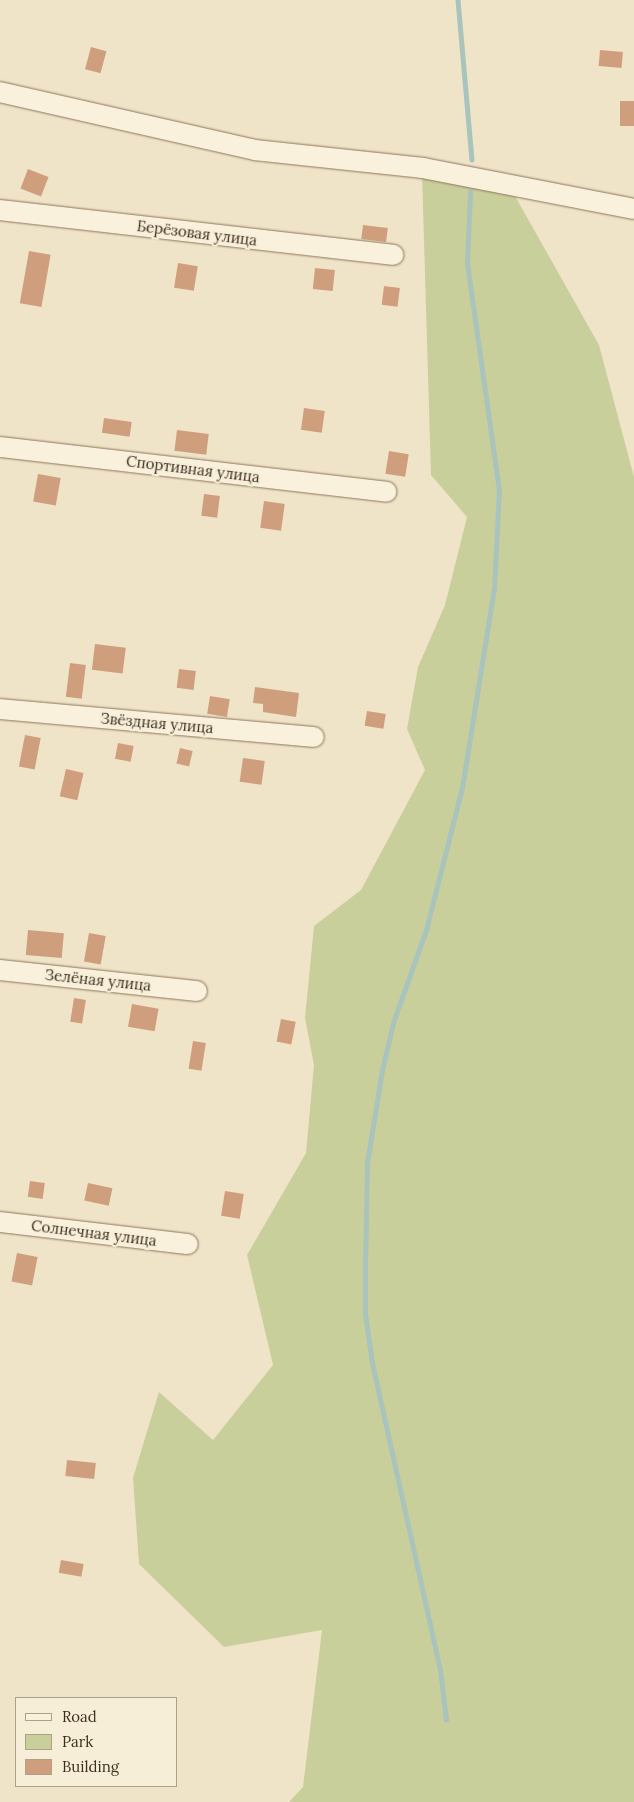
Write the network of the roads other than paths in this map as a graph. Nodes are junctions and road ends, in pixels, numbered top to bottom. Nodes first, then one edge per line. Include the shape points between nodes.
1 (0, 92) edge
2 (0, 210) edge
3 (634, 210) edge
4 (393, 255) dead end
5 (0, 447) edge
6 (386, 492) dead end
7 (0, 709) edge
8 (314, 737) dead end
9 (0, 970) edge
10 (197, 990) dead end
11 (0, 1222) edge
12 (188, 1244) dead end

1 - 3 street via 255,150 423,168
2 - 4 street, Берёзовая улица
5 - 6 street, Спортивная улица
7 - 8 street, Звёздная улица
9 - 10 street, Зелёная улица
11 - 12 street, Солнечная улица

